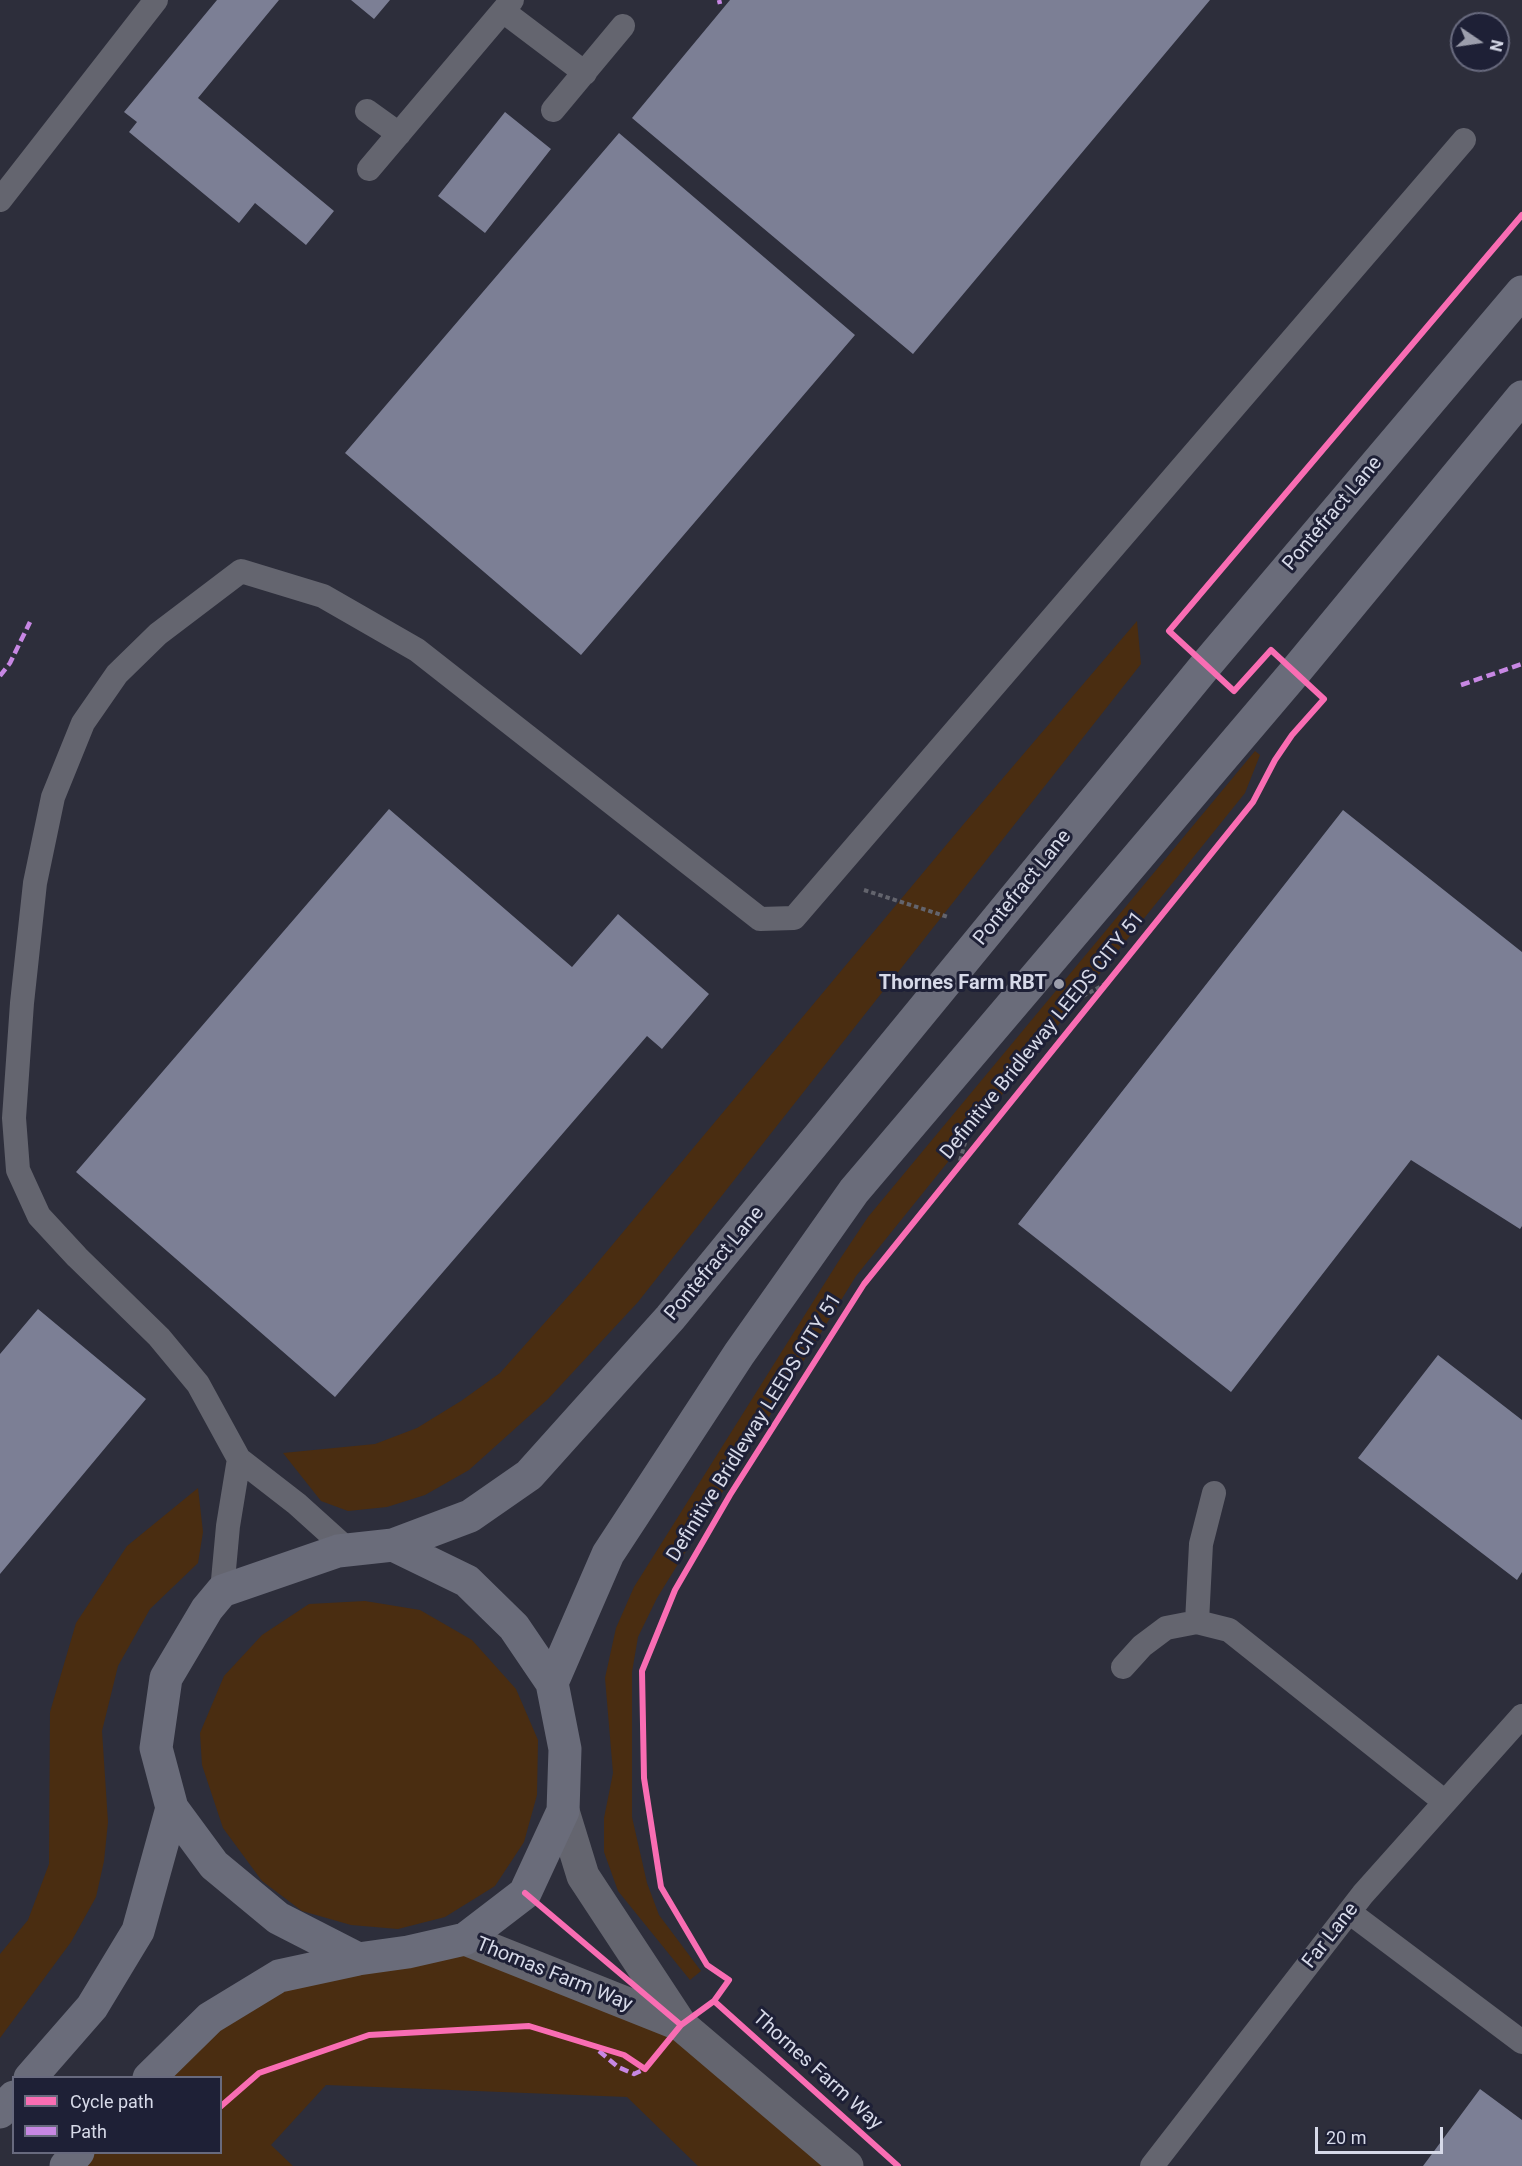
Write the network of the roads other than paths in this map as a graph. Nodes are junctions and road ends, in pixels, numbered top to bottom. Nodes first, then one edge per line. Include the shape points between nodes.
1 (156, 0) edge
2 (508, 5) edge
3 (623, 26) dead end
4 (585, 73) junction
5 (553, 110) dead end
6 (367, 111) dead end
7 (399, 134) junction
8 (1464, 140) dead end
9 (369, 169) dead end
10 (0, 200) edge
11 (1522, 292) edge
12 (1522, 397) edge
13 (239, 1459) junction
14 (1214, 1493) dead end
15 (393, 1545) junction
16 (348, 1550) junction
17 (222, 1591) junction
18 (1197, 1622) junction
19 (1123, 1667) dead end
20 (552, 1683) junction
21 (1522, 1716) edge
22 (1445, 1802) junction
23 (172, 1808) junction
24 (563, 1811) junction
25 (1349, 1912) junction
26 (465, 1939) junction
27 (358, 1959) junction
28 (681, 2025) junction
29 (1522, 2042) edge
30 (32, 2076) edge
31 (151, 2076) edge
32 (12, 2099) edge
33 (0, 2112) edge
34 (76, 2154) edge
35 (66, 2166) edge
36 (847, 2166) edge
37 (1152, 2166) edge

1 - 10 lane
2 - 4 lane
2 - 7 lane
3 - 4 lane
4 - 5 lane
6 - 7 lane
7 - 9 lane
8 - 13 lane via 794,918 760,919 417,650 323,596 241,571 158,634 117,674 83,723 53,797 35,883 14,1118 18,1170 39,1216 159,1337 198,1384
11 - 15 highway, Pontefract Lane via 1240,624 670,1318 529,1475 470,1516
12 - 20 highway via 1295,672 854,1191 739,1354 608,1554
13 - 16 lane
13 - 17 lane
14 - 18 lane via 1201,1544
15 - 16 highway, Pontefract Lane
15 - 20 highway via 467,1581 514,1627
16 - 17 highway, Pontefract Lane
17 - 23 highway via 166,1678 156,1748
18 - 19 lane via 1166,1628
18 - 22 lane via 1229,1630
20 - 24 highway via 565,1749
21 - 22 lane, Far Lane
22 - 25 lane, Far Lane
23 - 27 highway via 214,1865 278,1918
23 - 30 highway via 138,1931 92,2007
24 - 26 highway via 525,1893
24 - 28 street, Thomas Farm Way via 583,1876
25 - 29 lane
25 - 37 lane, Far Lane
26 - 27 highway
26 - 28 street, Thomas Farm Way
27 - 31 highway via 279,1976 210,2018
28 - 36 street
32 - 33 highway
34 - 35 highway

